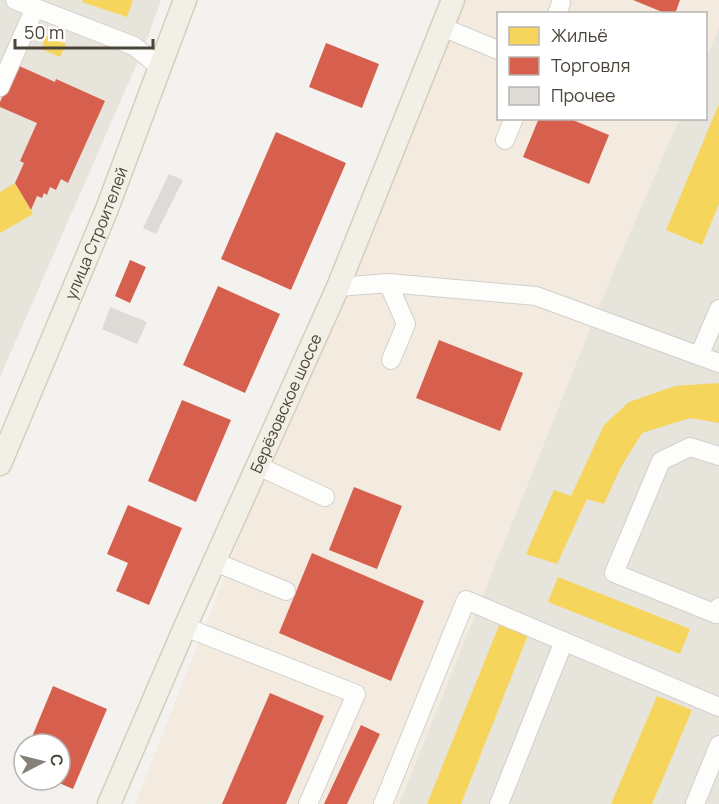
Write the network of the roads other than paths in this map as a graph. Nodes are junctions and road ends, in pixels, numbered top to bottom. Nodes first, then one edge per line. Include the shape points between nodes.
1 (15, 0) edge
2 (185, 0) edge
3 (453, 0) edge
4 (34, 8) junction
5 (442, 27) junction
6 (497, 50) edge
7 (161, 68) junction
8 (0, 87) edge
9 (513, 120) edge
10 (505, 140) dead end
11 (388, 283) junction
12 (338, 287) junction
13 (719, 309) edge
14 (699, 356) junction
15 (391, 360) dead end
16 (719, 363) edge
17 (719, 456) edge
18 (0, 464) edge
19 (258, 466) junction
20 (325, 498) dead end
21 (215, 562) junction
22 (286, 591) dead end
23 (719, 607) edge
24 (185, 627) junction
25 (564, 641) junction
26 (719, 707) edge
27 (719, 746) edge
28 (109, 804) edge
29 (308, 804) edge
30 (383, 804) edge
31 (499, 804) edge
32 (695, 804) edge

1 - 4 street
2 - 7 main road, улица Строителей
3 - 5 main road, Берёзовское шоссе
4 - 7 street via 134,46
4 - 8 street
5 - 6 street
5 - 12 main road, Берёзовское шоссе
7 - 18 main road, улица Строителей via 107,209
9 - 10 street
11 - 12 street
11 - 14 street via 536,296
11 - 15 street via 406,324
12 - 19 main road, Берёзовское шоссе
13 - 14 street
14 - 16 street
17 - 23 street via 690,447 661,461 614,573 716,614
19 - 20 street
19 - 21 main road, Берёзовское шоссе
21 - 22 street
21 - 24 main road, Берёзовское шоссе
24 - 28 main road, Берёзовское шоссе
24 - 29 street via 356,694
25 - 26 street
25 - 30 street via 466,600
25 - 31 street
27 - 32 street

